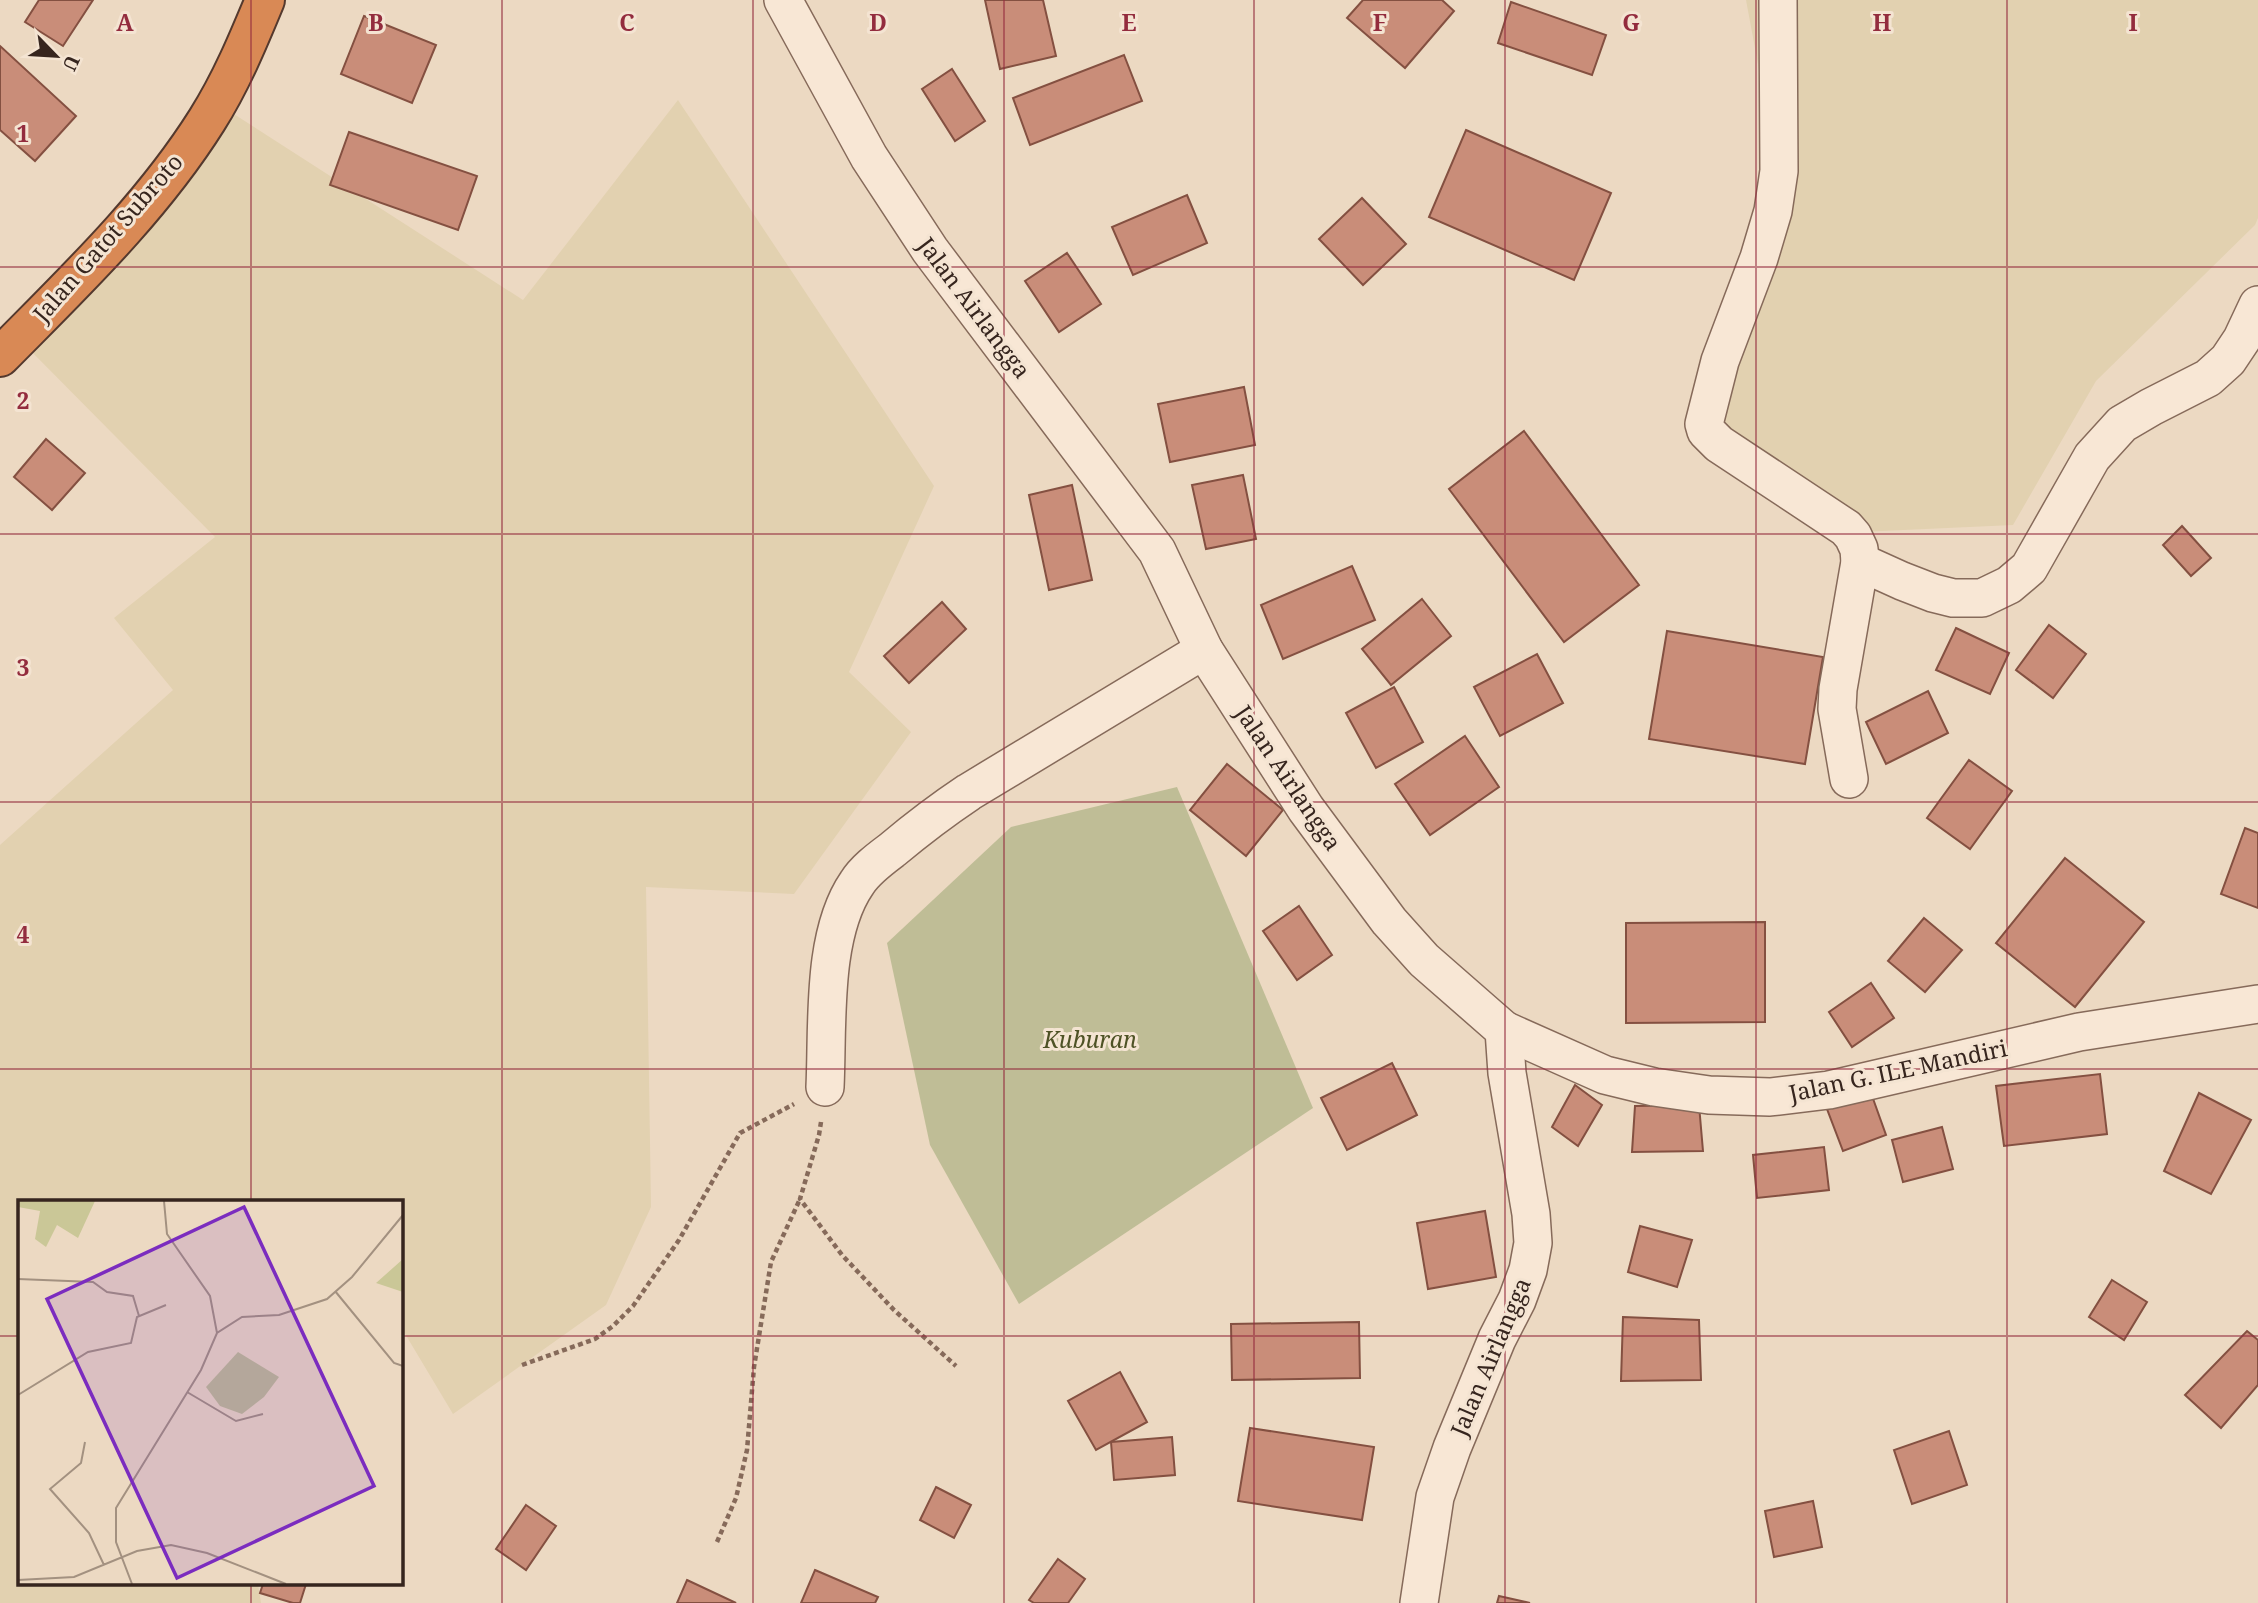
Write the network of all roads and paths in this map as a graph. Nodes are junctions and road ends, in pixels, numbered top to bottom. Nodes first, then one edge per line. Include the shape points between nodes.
1 (265, 0) edge
2 (783, 0) edge
3 (1778, 0) edge
4 (2258, 305) edge
5 (0, 357) edge
6 (1860, 562) junction
7 (1204, 650) junction
8 (1849, 779) dead end
9 (2258, 1004) edge
10 (1504, 1030) junction
11 (825, 1087) junction
12 (800, 1199) junction
13 (522, 1365) dead end
14 (956, 1366) dead end
15 (717, 1542) dead end
16 (1419, 1603) edge

1 - 5 highway, Jalan Gatot Subroto via 238,64 171,172
2 - 7 street, Jalan Airlangga via 869,157 930,250 1157,551
3 - 6 street via 1779,171 1773,211 1720,361 1704,424 1719,444 1846,528 1859,549
4 - 6 street via 2228,360 2208,377 2122,424 2092,457 2029,568 2009,585 1982,598 1953,598
6 - 8 street via 1838,689
7 - 10 street, Jalan Airlangga via 1306,809 1389,921 1424,960
7 - 11 street via 969,792 923,824 858,880 844,904 831,948
9 - 10 street, Jalan G. ILE Mandiri via 2079,1032 1829,1090 1770,1097 1709,1096 1605,1075
10 - 16 street, Jalan Airlangga via 1533,1242 1517,1300 1452,1448 1436,1497
11 - 12 path via 819,1135
11 - 13 path via 740,1133 679,1240 614,1326 595,1339
12 - 14 path via 842,1255
12 - 15 path via 771,1262 754,1367 747,1450 736,1498

